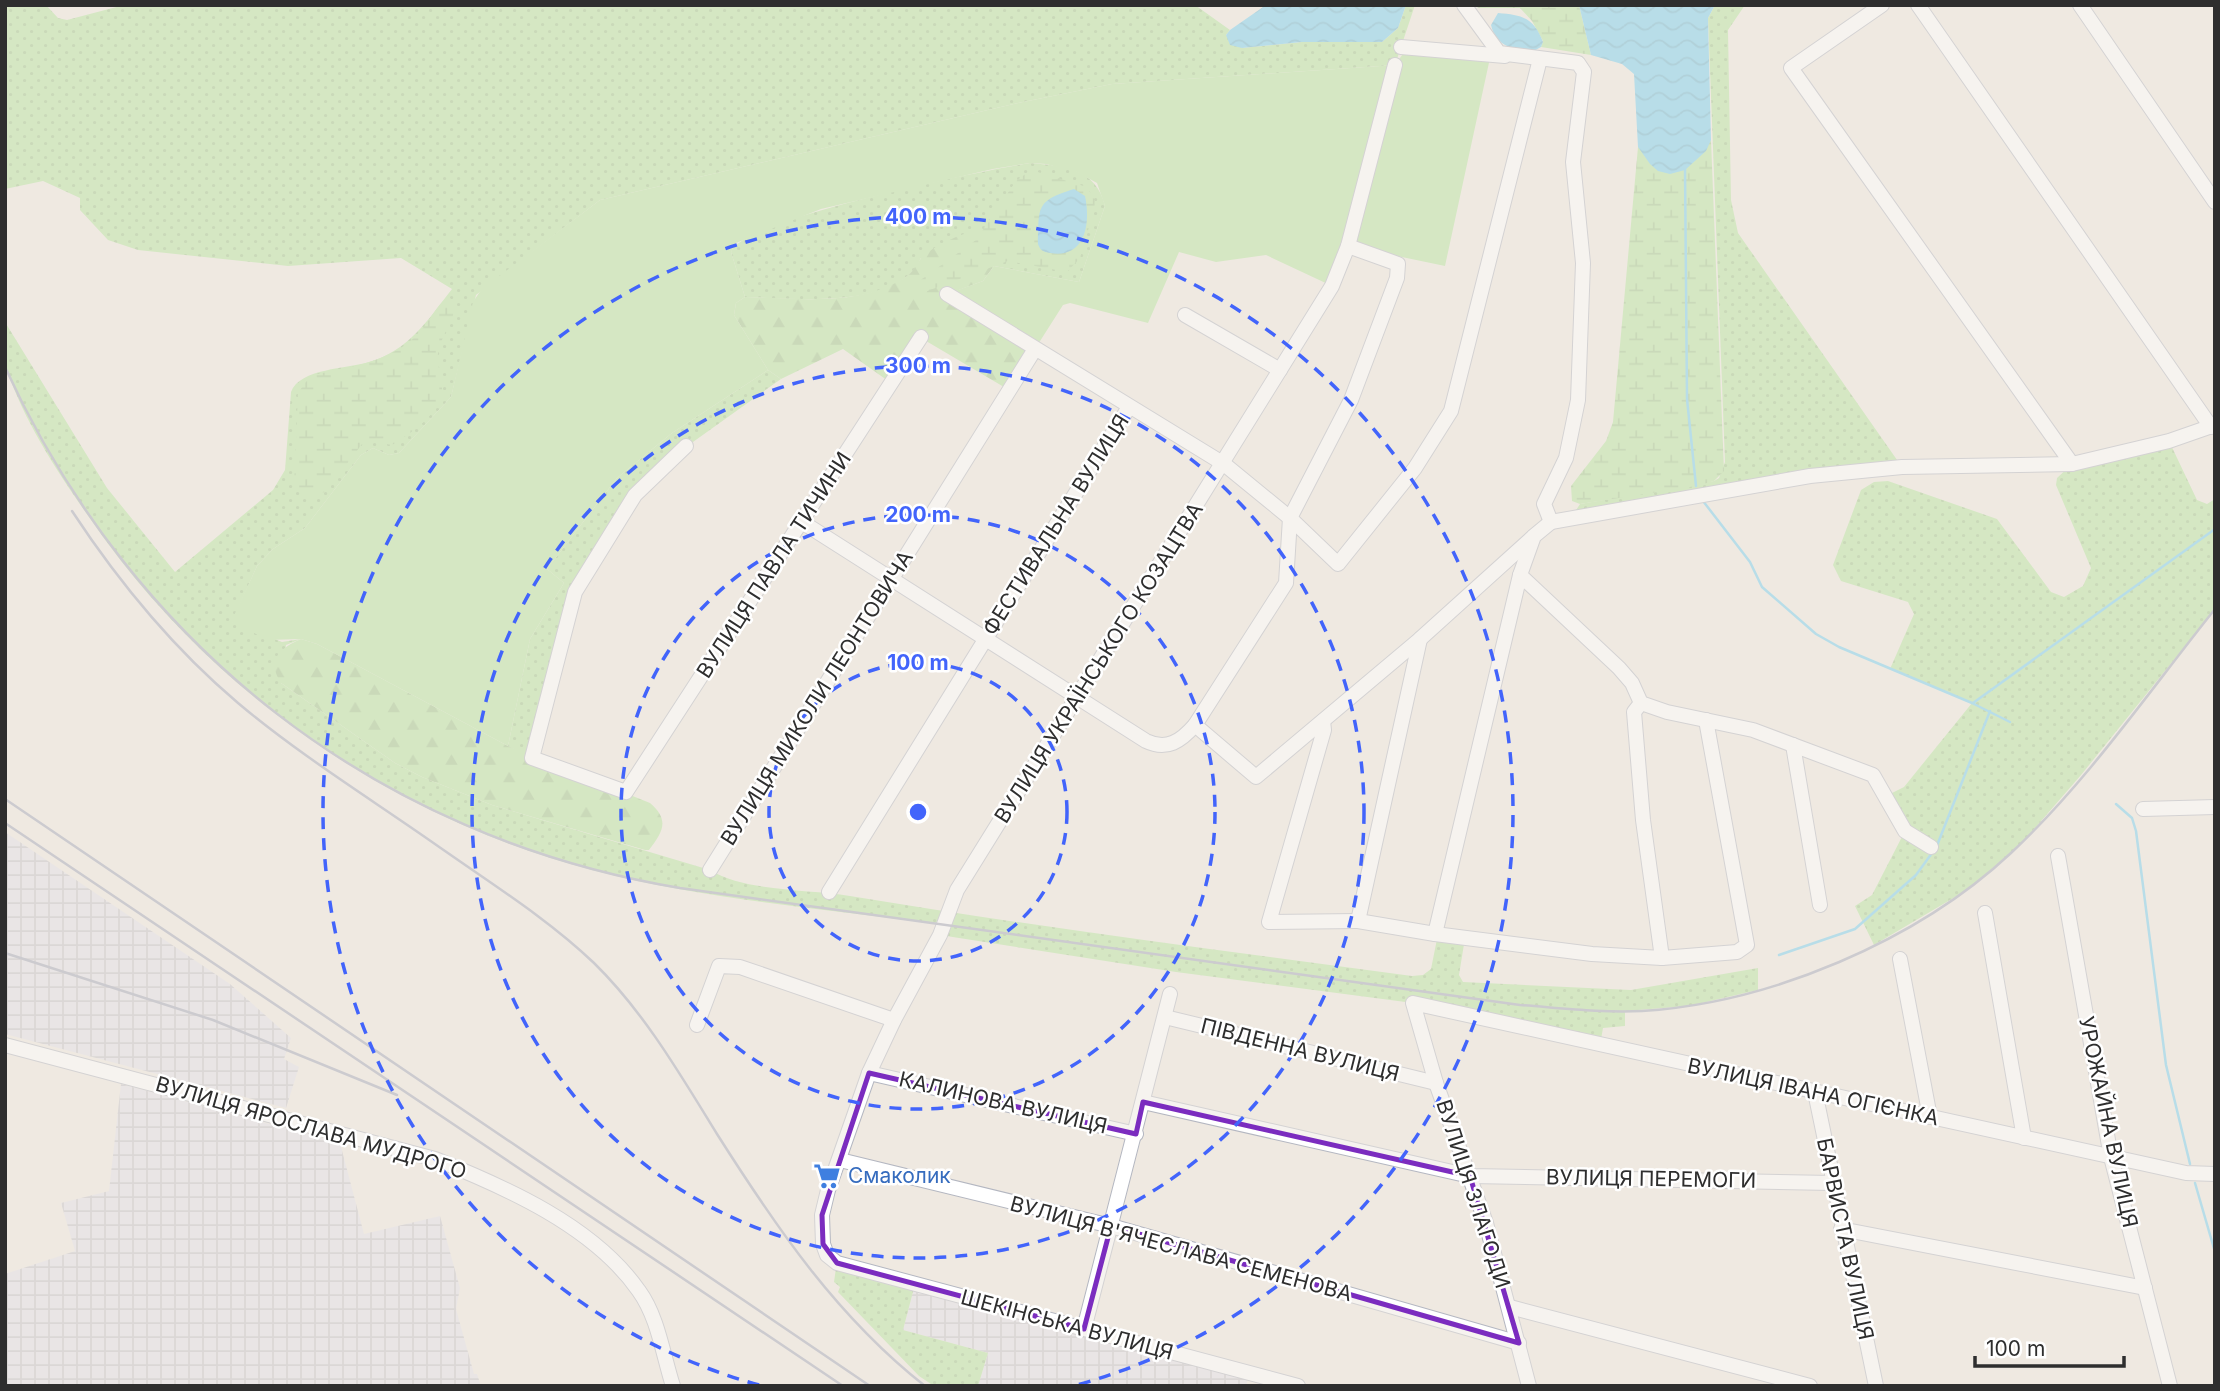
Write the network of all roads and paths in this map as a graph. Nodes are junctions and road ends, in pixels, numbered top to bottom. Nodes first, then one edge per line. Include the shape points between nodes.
1 (1464, 5) edge
2 (1882, 5) edge
3 (1918, 5) edge
4 (2080, 5) edge
5 (1401, 47) dead end
6 (1506, 56) junction
7 (1539, 59) junction
8 (1395, 65) dead end
9 (2215, 202) edge
10 (1348, 246) junction
11 (947, 294) dead end
12 (1185, 316) dead end
13 (921, 337) dead end
14 (1035, 349) junction
15 (1280, 370) junction
16 (1129, 407) junction
17 (2213, 426) edge
18 (686, 446) dead end
19 (1224, 464) junction
20 (2072, 464) junction
21 (1290, 518) junction
22 (802, 522) junction
23 (1551, 522) junction
24 (1534, 536) junction
25 (1520, 575) junction
26 (891, 578) junction
27 (1420, 639) junction
28 (986, 640) junction
29 (1077, 696) junction
30 (1641, 703) junction
31 (1706, 720) junction
32 (1323, 721) junction
33 (1195, 725) junction
34 (1793, 745) junction
35 (2215, 807) edge
36 (2143, 809) dead end
37 (1931, 846) dead end
38 (2058, 856) dead end
39 (710, 870) dead end
40 (829, 892) dead end
41 (1820, 905) dead end
42 (1985, 913) dead end
43 (1358, 921) junction
44 (1434, 934) junction
45 (1662, 958) junction
46 (1900, 959) dead end
47 (1170, 994) dead end
48 (1413, 1003) joint
49 (1165, 1017) junction
50 (894, 1020) junction
51 (697, 1025) dead end
52 (5, 1045) edge
53 (869, 1073) junction
54 (1436, 1083) junction
55 (1815, 1092) junction
56 (1143, 1102) junction
57 (1930, 1117) junction
58 (1136, 1134) junction
59 (2024, 1138) junction
60 (2111, 1157) junction
61 (840, 1160) junction
62 (2215, 1174) edge
63 (1470, 1176) junction
64 (1832, 1183) junction
65 (1111, 1226) junction
66 (1842, 1228) junction
67 (836, 1263) joint
68 (2145, 1288) junction
69 (1510, 1307) junction
70 (1084, 1329) junction
71 (1519, 1343) junction
72 (673, 1386) edge
73 (1298, 1386) edge
74 (1529, 1386) edge
75 (1810, 1386) edge
76 (1876, 1386) edge
77 (2170, 1386) edge

1 - 6 street
2 - 20 street via 1791,68
3 - 17 street
4 - 9 street
5 - 6 street
6 - 7 street
7 - 21 street via 1451,411 1415,468 1338,564
7 - 23 street via 1578,63 1584,72 1573,162 1583,262 1578,400 1566,458 1544,504
8 - 10 street, ВУЛИЦЯ УКРАЇНСЬКОГО КОЗАЦТВА
10 - 15 street, ВУЛИЦЯ УКРАЇНСЬКОГО КОЗАЦТВА via 1332,286
10 - 21 street via 1398,264 1397,278 1352,400
11 - 14 street
12 - 15 street
13 - 22 street, ВУЛИЦЯ ПАВЛА ТИЧИНИ
14 - 16 street
14 - 26 street, ВУЛИЦЯ МИКОЛИ ЛЕОНТОВИЧА
15 - 19 street, ВУЛИЦЯ УКРАЇНСЬКОГО КОЗАЦТВА
16 - 19 street
16 - 28 street, ФЕСТИВАЛЬНА ВУЛИЦЯ
17 - 20 street via 2169,442
18 - 22 street, ВУЛИЦЯ ПАВЛА ТИЧИНИ via 635,495 575,592 532,758 626,792
19 - 21 street
19 - 29 street, ВУЛИЦЯ УКРАЇНСЬКОГО КОЗАЦТВА
20 - 23 street via 1902,467 1810,475
21 - 33 street via 1286,583
22 - 26 street
23 - 24 street
24 - 25 street
24 - 27 street
25 - 30 street via 1619,668
25 - 44 street
26 - 28 street
26 - 39 street, ВУЛИЦЯ МИКОЛИ ЛЕОНТОВИЧА
27 - 32 street
27 - 43 street
28 - 29 street
28 - 40 street, ФЕСТИВАЛЬНА ВУЛИЦЯ
29 - 33 street via 1157,746 1178,741
29 - 50 street, ВУЛИЦЯ УКРАЇНСЬКОГО КОЗАЦТВА via 957,890 940,935
30 - 31 street
30 - 45 street via 1634,712
31 - 34 street
31 - 45 street via 1747,945 1737,952
32 - 33 street via 1256,777
32 - 43 street via 1269,922
34 - 37 street via 1873,775 1905,831
34 - 41 street
35 - 36 street
38 - 60 street, УРОЖАЙНА ВУЛИЦЯ
42 - 59 street
43 - 44 street
44 - 45 street
46 - 57 street
47 - 49 street
48 - 54 street, ВУЛИЦЯ ЗЛАГОДИ
48 - 55 street, ВУЛИЦЯ ІВАНА ОГІЄНКА
49 - 54 street, ПІВДЕННА ВУЛИЦЯ
49 - 56 street
50 - 51 street via 740,967 719,966
50 - 53 street, ВУЛИЦЯ УКРАЇНСЬКОГО КОЗАЦТВА
52 - 72 street, ВУЛИЦЯ ЯРОСЛАВА МУДРОГО via 435,1158 483,1178 569,1225 639,1290 652,1315
53 - 58 street, КАЛИНОВА ВУЛИЦЯ
53 - 61 street, ВУЛИЦЯ УКРАЇНСЬКОГО КОЗАЦТВА
54 - 63 street, ВУЛИЦЯ ЗЛАГОДИ
55 - 57 street, ВУЛИЦЯ ІВАНА ОГІЄНКА
55 - 64 street, БАРВИСТА ВУЛИЦЯ
56 - 58 street
56 - 63 street, ВУЛИЦЯ ПЕРЕМОГИ
57 - 59 street, ВУЛИЦЯ ІВАНА ОГІЄНКА
58 - 65 street
59 - 60 street, ВУЛИЦЯ ІВАНА ОГІЄНКА
60 - 62 street, ВУЛИЦЯ ІВАНА ОГІЄНКА via 2186,1174
60 - 68 street, УРОЖАЙНА ВУЛИЦЯ
61 - 65 street, ВУЛИЦЯ В'ЯЧЕСЛАВА СЕМЕНОВА
61 - 67 street, ВУЛИЦЯ УКРАЇНСЬКОГО КОЗАЦТВА via 822,1214 827,1255
63 - 64 street, ВУЛИЦЯ ПЕРЕМОГИ
63 - 69 street, ВУЛИЦЯ ЗЛАГОДИ
64 - 66 street, БАРВИСТА ВУЛИЦЯ
65 - 70 street
65 - 71 street, ВУЛИЦЯ В'ЯЧЕСЛАВА СЕМЕНОВА
66 - 68 street
66 - 76 street, БАРВИСТА ВУЛИЦЯ
67 - 70 street, ШЕКІНСЬКА ВУЛИЦЯ
68 - 77 street, УРОЖАЙНА ВУЛИЦЯ
69 - 71 street, ВУЛИЦЯ ЗЛАГОДИ
69 - 75 street
70 - 73 street, ШЕКІНСЬКА ВУЛИЦЯ
71 - 74 street, ВУЛИЦЯ ЗЛАГОДИ

